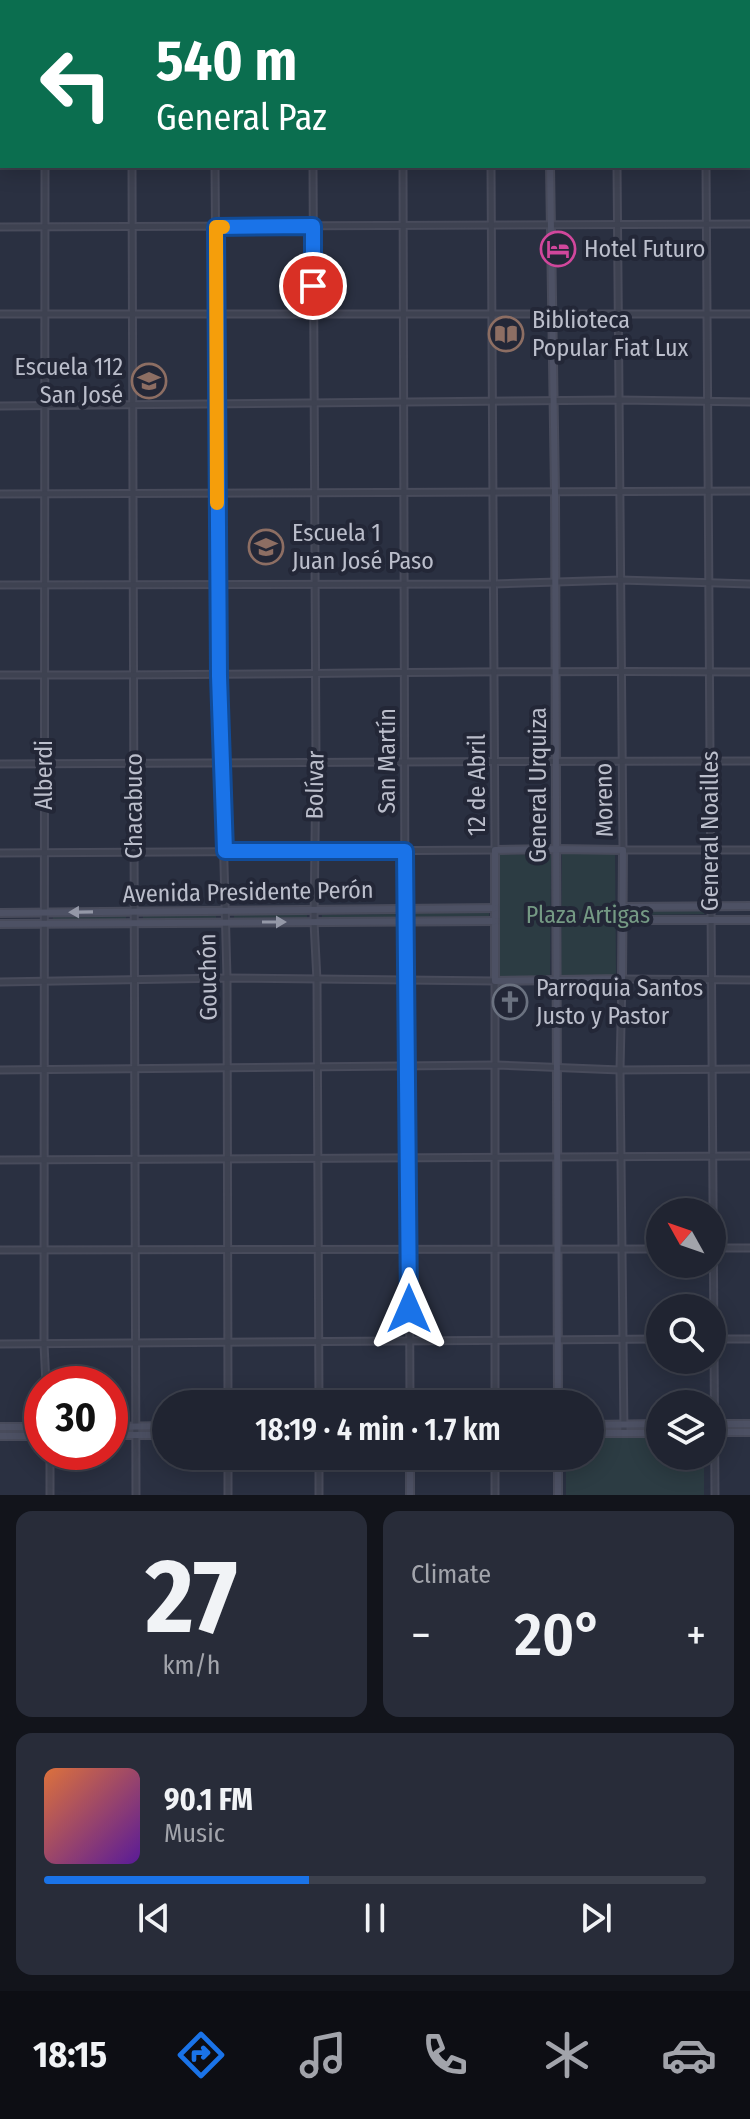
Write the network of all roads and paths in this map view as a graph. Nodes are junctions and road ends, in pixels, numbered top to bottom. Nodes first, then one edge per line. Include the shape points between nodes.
1 (45, 168) edge
2 (132, 168) edge
3 (215, 168) edge
4 (313, 168) edge
5 (403, 168) edge
6 (491, 168) edge
7 (550, 168) edge
8 (617, 168) edge
9 (706, 168) edge
10 (707, 224) junction
11 (750, 224) edge
12 (617, 225) junction
13 (313, 226) junction
14 (403, 226) junction
15 (492, 226) junction
16 (550, 226) junction
17 (0, 227) edge
18 (45, 227) junction
19 (132, 227) junction
20 (216, 227) junction
21 (216, 313) junction
22 (0, 314) edge
23 (134, 314) junction
24 (492, 314) junction
25 (551, 314) junction
26 (617, 314) junction
27 (707, 314) junction
28 (750, 314) edge
29 (46, 315) junction
30 (403, 315) junction
31 (313, 316) junction
32 (620, 400) junction
33 (554, 401) junction
34 (493, 402) junction
35 (708, 402) junction
36 (750, 402) edge
37 (404, 403) junction
38 (217, 404) junction
39 (313, 404) junction
40 (133, 405) junction
41 (0, 406) edge
42 (44, 406) junction
43 (620, 490) junction
44 (750, 491) edge
45 (217, 492) junction
46 (555, 492) junction
47 (708, 492) junction
48 (494, 493) junction
49 (0, 494) edge
50 (133, 494) junction
51 (313, 494) junction
52 (404, 494) junction
53 (44, 495) junction
54 (621, 580) junction
55 (555, 582) junction
56 (133, 584) junction
57 (218, 584) junction
58 (313, 584) junction
59 (404, 584) junction
60 (494, 584) junction
61 (709, 584) junction
62 (750, 584) edge
63 (0, 585) edge
64 (44, 585) junction
65 (622, 669) junction
66 (495, 671) junction
67 (555, 671) junction
68 (405, 672) junction
69 (709, 672) junction
70 (750, 672) edge
71 (314, 673) junction
72 (0, 675) edge
73 (44, 675) junction
74 (134, 675) junction
75 (219, 676) junction
76 (222, 760) junction
77 (621, 760) junction
78 (557, 761) junction
79 (710, 761) junction
80 (750, 761) edge
81 (134, 762) junction
82 (316, 762) junction
83 (496, 762) junction
84 (44, 763) junction
85 (404, 763) junction
86 (0, 764) edge
87 (556, 849) junction
88 (495, 850) junction
89 (623, 850) junction
90 (710, 850) junction
91 (750, 850) edge
92 (225, 851) junction
93 (314, 851) junction
94 (405, 851) junction
95 (134, 852) junction
96 (0, 853) edge
97 (44, 853) junction
98 (710, 906) junction
99 (750, 906) edge
100 (623, 907) junction
101 (495, 908) junction
102 (314, 909) junction
103 (405, 909) junction
104 (224, 910) junction
105 (134, 911) junction
106 (44, 912) junction
107 (0, 913) edge
108 (622, 920) junction
109 (711, 920) junction
110 (750, 920) edge
111 (495, 921) junction
112 (225, 922) junction
113 (314, 922) junction
114 (405, 922) junction
115 (134, 923) junction
116 (0, 924) edge
117 (44, 924) junction
118 (227, 978) junction
119 (406, 978) junction
120 (557, 979) junction
121 (622, 979) junction
122 (317, 980) junction
123 (711, 980) junction
124 (750, 980) edge
125 (134, 981) junction
126 (495, 981) junction
127 (0, 982) edge
128 (44, 982) junction
129 (496, 1065) junction
130 (407, 1067) junction
131 (556, 1067) junction
132 (226, 1068) junction
133 (317, 1069) junction
134 (750, 1069) edge
135 (0, 1070) edge
136 (43, 1070) junction
137 (134, 1070) junction
138 (620, 1070) junction
139 (712, 1070) junction
140 (557, 1155) junction
141 (409, 1156) junction
142 (495, 1156) junction
143 (620, 1156) junction
144 (712, 1156) junction
145 (750, 1156) edge
146 (226, 1157) junction
147 (318, 1157) junction
148 (0, 1160) edge
149 (44, 1160) junction
150 (135, 1160) junction
151 (712, 1198) edge
152 (409, 1248) junction
153 (726, 1248) edge
154 (750, 1248) edge
155 (226, 1249) junction
156 (317, 1249) junction
157 (495, 1249) junction
158 (557, 1249) junction
159 (621, 1249) junction
160 (646, 1249) edge
161 (0, 1250) edge
162 (44, 1250) junction
163 (135, 1250) junction
164 (646, 1339) edge
165 (726, 1339) edge
166 (750, 1339) edge
167 (409, 1340) junction
168 (497, 1340) junction
169 (558, 1340) junction
170 (622, 1340) junction
171 (228, 1341) junction
172 (318, 1341) junction
173 (136, 1343) junction
174 (0, 1344) edge
175 (44, 1344) junction
176 (45, 1366) edge
177 (228, 1390) edge
178 (319, 1390) edge
179 (410, 1390) edge
180 (495, 1390) edge
181 (558, 1390) edge
182 (750, 1424) edge
183 (152, 1426) edge
184 (646, 1426) edge
185 (0, 1427) edge
186 (24, 1427) edge
187 (128, 1427) edge
188 (136, 1427) junction
189 (604, 1427) edge
190 (726, 1427) edge
191 (624, 1429) junction
192 (726, 1429) edge
193 (604, 1431) edge
194 (646, 1431) edge
195 (750, 1432) edge
196 (128, 1435) edge
197 (136, 1435) junction
198 (152, 1435) edge
199 (0, 1436) edge
200 (24, 1436) edge
201 (50, 1470) edge
202 (228, 1470) edge
203 (319, 1470) edge
204 (410, 1470) edge
205 (495, 1470) edge
206 (558, 1470) edge
207 (714, 1470) edge
208 (50, 1495) edge
209 (136, 1495) edge
210 (228, 1495) edge
211 (319, 1495) edge
212 (410, 1495) edge
213 (495, 1495) edge
214 (558, 1495) edge
215 (715, 1495) edge

1 - 18 street, Alberdi
2 - 19 street, Chacabuco
3 - 20 street, Gouchón
4 - 13 street, Bolívar
5 - 14 street, San Martín
6 - 15 street, 12 de Abril
7 - 16 main road, General Urquiza
8 - 12 street, Moreno
9 - 10 street, General Noailles
10 - 11 street
10 - 12 street
10 - 27 street, General Noailles
12 - 16 street
12 - 26 street, Moreno
13 - 14 street
13 - 20 street
13 - 31 street, Bolívar
14 - 15 street
14 - 30 street, San Martín
15 - 16 street
15 - 24 street, 12 de Abril
16 - 25 main road, General Urquiza
17 - 18 street
18 - 19 street
18 - 29 street, Alberdi
19 - 20 street
19 - 23 street, Chacabuco
20 - 21 street, Gouchón
21 - 23 street
21 - 31 street
21 - 38 street, Gouchón
22 - 29 street
23 - 29 street
23 - 40 street, Chacabuco
24 - 25 street
24 - 30 street
24 - 34 street, 12 de Abril
25 - 26 street
25 - 33 main road, General Urquiza
26 - 27 street
26 - 32 street, Moreno
27 - 28 street
27 - 35 street, General Noailles
29 - 42 street, Alberdi
30 - 31 street
30 - 37 street, San Martín
31 - 39 street, Bolívar
32 - 33 street
32 - 35 street
32 - 43 street, Moreno
33 - 34 street
33 - 46 main road, General Urquiza
34 - 37 street
34 - 48 street, 12 de Abril
35 - 36 street
35 - 47 street, General Noailles
37 - 39 street
37 - 52 street, San Martín
38 - 39 street
38 - 40 street
38 - 45 street, Gouchón
39 - 51 street, Bolívar
40 - 42 street
40 - 50 street, Chacabuco
41 - 42 street
42 - 53 street, Alberdi
43 - 46 street
43 - 47 street
43 - 54 street, Moreno
44 - 47 street
45 - 50 street
45 - 51 street
45 - 57 street, Gouchón
46 - 48 street
46 - 55 main road, General Urquiza
47 - 61 street, General Noailles
48 - 52 street
48 - 60 street, 12 de Abril
49 - 53 street
50 - 53 street
50 - 56 street, Chacabuco
51 - 52 street
51 - 58 street, Bolívar
52 - 59 street, San Martín
53 - 64 street, Alberdi
54 - 55 street
54 - 61 street
54 - 65 street, Moreno
55 - 60 street
55 - 67 main road, General Urquiza
56 - 57 street
56 - 64 street
56 - 74 street, Chacabuco
57 - 58 street
57 - 75 street, Gouchón
58 - 59 street
58 - 71 street, Bolívar
59 - 60 street
59 - 68 street, San Martín
60 - 66 street, 12 de Abril
61 - 62 street
61 - 69 street, General Noailles
63 - 64 street
64 - 73 street, Alberdi
65 - 67 street
65 - 69 street
65 - 77 street, Moreno
66 - 67 street
66 - 68 street
66 - 83 street, 12 de Abril
67 - 78 main road, General Urquiza
68 - 71 street
68 - 85 street, San Martín
69 - 70 street
69 - 79 street, General Noailles
71 - 75 street
71 - 82 street, Bolívar
72 - 73 street
73 - 74 street
73 - 84 street, Alberdi
74 - 75 street
74 - 81 street, Chacabuco
75 - 76 street, Gouchón
76 - 81 street
76 - 82 street
76 - 92 street, Gouchón
77 - 78 street
77 - 79 street
77 - 89 street, Moreno
78 - 83 street
78 - 87 main road, General Urquiza
79 - 80 street
79 - 90 street, General Noailles
81 - 84 street
81 - 95 street, Chacabuco
82 - 85 street
82 - 93 street, Bolívar
83 - 85 street
83 - 88 street, 12 de Abril
84 - 86 street
84 - 97 street, Alberdi
85 - 94 street, San Martín
87 - 88 main road
87 - 89 main road
87 - 120 main road, General Urquiza
88 - 94 street
88 - 101 main road, 12 de Abril
89 - 90 street
89 - 100 main road, Moreno
90 - 91 street
90 - 98 street, General Noailles
92 - 93 street
92 - 95 street
92 - 104 street, Gouchón
93 - 94 street
93 - 102 street, Bolívar
94 - 103 street, San Martín
95 - 97 street
95 - 105 street, Chacabuco
96 - 97 street
97 - 106 street, Alberdi
98 - 99 main road
98 - 100 main road
98 - 109 street, General Noailles
100 - 108 main road, Moreno
101 - 103 main road, Avenida Presidente Perón
101 - 111 main road, 12 de Abril
102 - 103 main road, Avenida Presidente Perón
102 - 104 main road, Avenida Presidente Perón
102 - 113 street, Bolívar
103 - 114 street, San Martín
104 - 105 main road, Avenida Presidente Perón
104 - 112 street, Gouchón
105 -> 106 main road, Avenida Presidente Perón
105 - 115 street, Chacabuco
106 - 107 main road, Avenida Presidente Perón
106 - 117 street, Alberdi
108 - 109 main road
108 - 121 main road, Moreno
109 - 110 main road
109 - 123 street, General Noailles
111 - 114 main road, Avenida Presidente Perón
111 - 126 main road, 12 de Abril
112 -> 113 main road, Avenida Presidente Perón
112 - 115 main road, Avenida Presidente Perón
112 - 118 street, Gouchón
113 - 114 main road, Avenida Presidente Perón
113 - 122 street, Bolívar
114 - 119 street, San Martín
115 - 117 main road, Avenida Presidente Perón
115 - 125 street, Chacabuco
116 - 117 main road, Avenida Presidente Perón
117 - 128 street, Alberdi
118 - 122 street
118 - 125 street
118 - 132 street, Gouchón
119 - 122 street
119 - 126 street
119 - 130 street, San Martín
120 - 121 main road
120 - 126 main road
120 - 131 main road, General Urquiza
121 - 123 street
121 - 138 street, Moreno
122 - 133 street, Bolívar
123 - 124 street
123 - 139 street, General Noailles
125 - 128 street
125 - 137 street, Chacabuco
126 - 129 street, 12 de Abril
127 - 128 street
128 - 136 street, Alberdi
129 - 130 street
129 - 131 street
129 - 142 street, 12 de Abril
130 - 133 street
130 - 141 street, San Martín
131 - 138 street
131 - 140 main road, General Urquiza
132 - 133 street
132 - 137 street
132 - 146 street, Gouchón
133 - 147 street, Bolívar
134 - 139 street
135 - 136 street
136 - 137 street
136 - 149 street, Alberdi
137 - 150 street, Chacabuco
138 - 139 street
138 - 143 street, Moreno
139 - 144 street, General Noailles
140 - 142 street
140 - 143 street
140 - 158 main road, General Urquiza
141 - 142 street
141 - 147 street
141 - 152 street, San Martín
142 - 157 street, 12 de Abril
143 - 144 street
143 - 159 street, Moreno
144 - 145 street
144 - 151 street, General Noailles
146 - 147 street
146 - 150 street
146 - 155 street, Gouchón
147 - 156 street, Bolívar
148 - 149 street
149 - 150 street
149 - 162 street, Alberdi
150 - 163 street, Chacabuco
152 - 156 street
152 - 157 street
152 - 167 street, San Martín
153 - 154 street
155 - 156 street
155 - 163 street
155 - 171 street, Gouchón
156 - 172 street, Bolívar
157 - 158 street
157 - 168 street, 12 de Abril
158 - 159 street
158 - 169 main road, General Urquiza
159 - 160 street
159 - 170 street, Moreno
161 - 162 street
162 - 163 street
162 - 175 street, Alberdi
163 - 173 street, Chacabuco
164 - 170 street
165 - 166 street
167 - 168 street
167 - 172 street
167 - 179 street, San Martín
168 - 169 street
168 - 180 street, 12 de Abril
169 - 170 street
169 - 181 main road, General Urquiza
170 - 191 street, Moreno
171 - 172 street
171 - 173 street
171 - 177 street, Gouchón
172 - 178 street, Bolívar
173 - 175 street
173 - 188 street, Chacabuco
174 - 175 street
175 - 176 street, Alberdi
182 - 190 main road
183 - 188 main road
184 - 191 main road
185 - 186 main road
187 - 188 main road
188 - 197 street, Chacabuco
189 - 191 main road
191 - 193 main road
191 - 194 main road
192 - 195 main road
196 - 197 main road
197 - 198 main road
197 - 209 street, Chacabuco
199 - 200 main road
201 - 208 street
202 - 210 street
203 - 211 street
204 - 212 main road
205 - 213 street
206 - 214 main road
207 - 215 street, General Noailles

